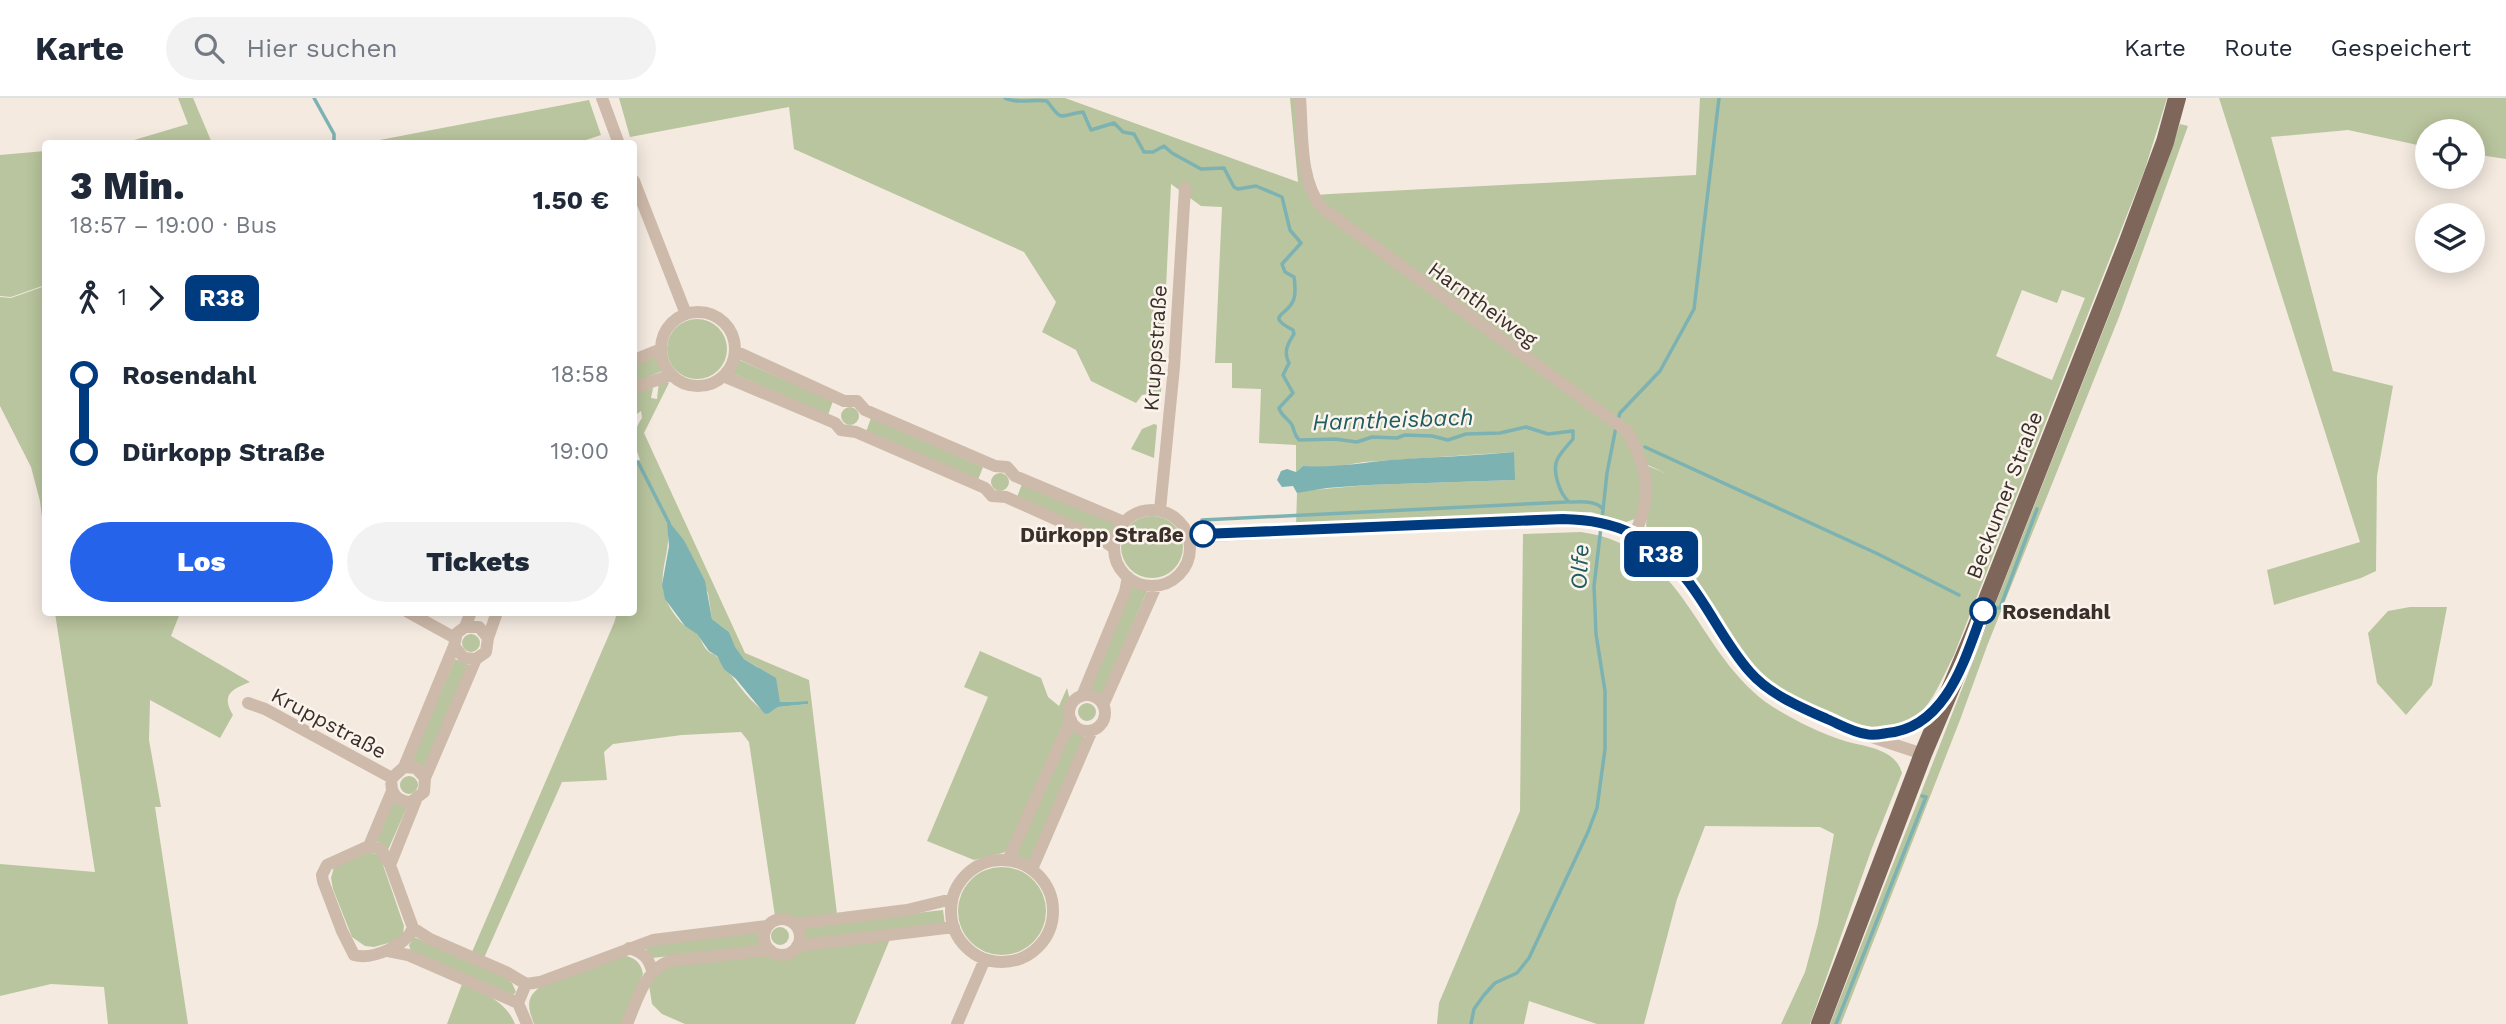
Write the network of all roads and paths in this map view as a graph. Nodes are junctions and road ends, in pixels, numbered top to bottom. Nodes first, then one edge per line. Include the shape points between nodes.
1 (1300, 98) edge
2 (2177, 98) edge
3 (603, 102) edge
4 (617, 140) edge
5 (1185, 188) dead end
6 (637, 189) edge
7 (686, 314) junction
8 (661, 349) junction
9 (735, 351) junction
10 (637, 359) edge
11 (671, 375) junction
12 (723, 376) junction
13 (637, 387) edge
14 (844, 401) junction
15 (865, 410) junction
16 (835, 423) junction
17 (856, 432) junction
18 (995, 466) junction
19 (1015, 476) junction
20 (985, 488) junction
21 (1006, 497) junction
22 (1160, 510) junction
23 (1124, 522) junction
24 (1635, 534) junction
25 (1190, 541) junction
26 (1115, 548) junction
27 (1128, 577) junction
28 (1156, 586) junction
29 (414, 616) edge
30 (469, 616) edge
31 (496, 616) edge
32 (465, 626) junction
33 (488, 638) junction
34 (455, 642) junction
35 (476, 659) junction
36 (1948, 694) junction
37 (1082, 696) junction
38 (248, 703) dead end
39 (1103, 705) junction
40 (1071, 720) junction
41 (1092, 730) junction
42 (1868, 735) junction
43 (1923, 754) junction
44 (404, 767) junction
45 (425, 778) junction
46 (392, 785) junction
47 (416, 800) junction
48 (369, 846) junction
49 (1009, 860) junction
50 (390, 865) junction
51 (1032, 869) junction
52 (952, 899) junction
53 (795, 924) junction
54 (767, 926) junction
55 (954, 927) junction
56 (413, 928) junction
57 (797, 946) junction
58 (629, 948) junction
59 (384, 950) junction
60 (770, 950) junction
61 (985, 959) junction
62 (652, 971) junction
63 (526, 984) junction
64 (518, 1003) junction
65 (527, 1024) edge
66 (627, 1024) edge
67 (957, 1024) edge
68 (1820, 1024) edge

1 - 24 street, Harntheiweg via 1308,184 1322,208 1627,431 1640,455 1648,496
2 - 36 main road, Beckumer Straße via 2127,244
3 - 4 street
5 - 22 street, Kruppstraße
6 - 7 street
7 - 8 street via 668,328
7 - 9 street via 700,312 726,325
8 - 10 street
8 - 11 street
9 - 12 street
9 - 14 street
11 - 12 street via 701,386
11 - 13 street
12 - 16 street
14 - 15 street via 856,401
14 - 16 street via 835,410
15 - 17 street via 865,423
15 - 18 street
16 - 17 street via 841,430
17 - 20 street
18 - 19 street via 1007,467
18 - 20 street via 985,475
19 - 21 street via 1015,489
19 - 23 street
20 - 21 street via 992,496
21 - 26 street
22 - 23 street via 1141,511
22 - 25 street via 1183,524
23 - 26 street
24 - 25 street via 1590,519 1377,526
24 - 42 street via 1687,580 1751,674 1781,697
25 - 28 street via 1187,563 1180,574
26 - 27 street via 1116,559
27 - 28 street
27 - 37 street
28 - 39 street
29 - 34 street
30 - 32 street, Kruppstraße
31 - 33 street
32 - 33 street via 479,627
32 - 34 street, Kruppstraße
33 - 35 street via 486,652
34 - 35 street via 464,658
34 - 44 street, Kruppstraße
35 - 45 street
36 - 42 street via 1915,725 1901,732
36 - 43 main road, Beckumer Straße
37 - 39 street via 1094,697
37 - 40 street via 1070,708
38 - 46 street, Kruppstraße
39 - 41 street via 1105,718
40 - 41 street via 1080,729
40 - 49 street
41 - 51 street
42 - 43 street
43 - 68 main road, Beckumer Straße
44 - 45 street, Kruppstraße via 416,768
44 - 46 street, Kruppstraße
45 - 47 street via 424,792
46 - 47 street, Kruppstraße via 402,800
46 - 48 street, Kruppstraße
47 - 50 street
48 - 50 street via 381,849
48 - 59 street via 330,862 323,881 352,954 361,957
49 - 51 street
49 - 52 street via 974,868
50 - 56 street
51 - 61 street via 1045,883 1052,901 1050,930 1023,958
52 - 53 street via 907,910
52 - 55 street
53 - 54 street via 778,919
53 - 57 street
54 - 58 street via 653,940
54 - 60 street via 764,939
55 - 57 street
55 - 61 street via 963,944
56 - 59 street via 404,942
56 - 63 street
57 - 60 street via 784,955
58 - 62 street via 646,956
58 - 63 street
59 - 64 street via 408,955
60 - 62 street via 669,961
61 - 67 street
62 - 66 street
63 - 64 street
64 - 65 street

